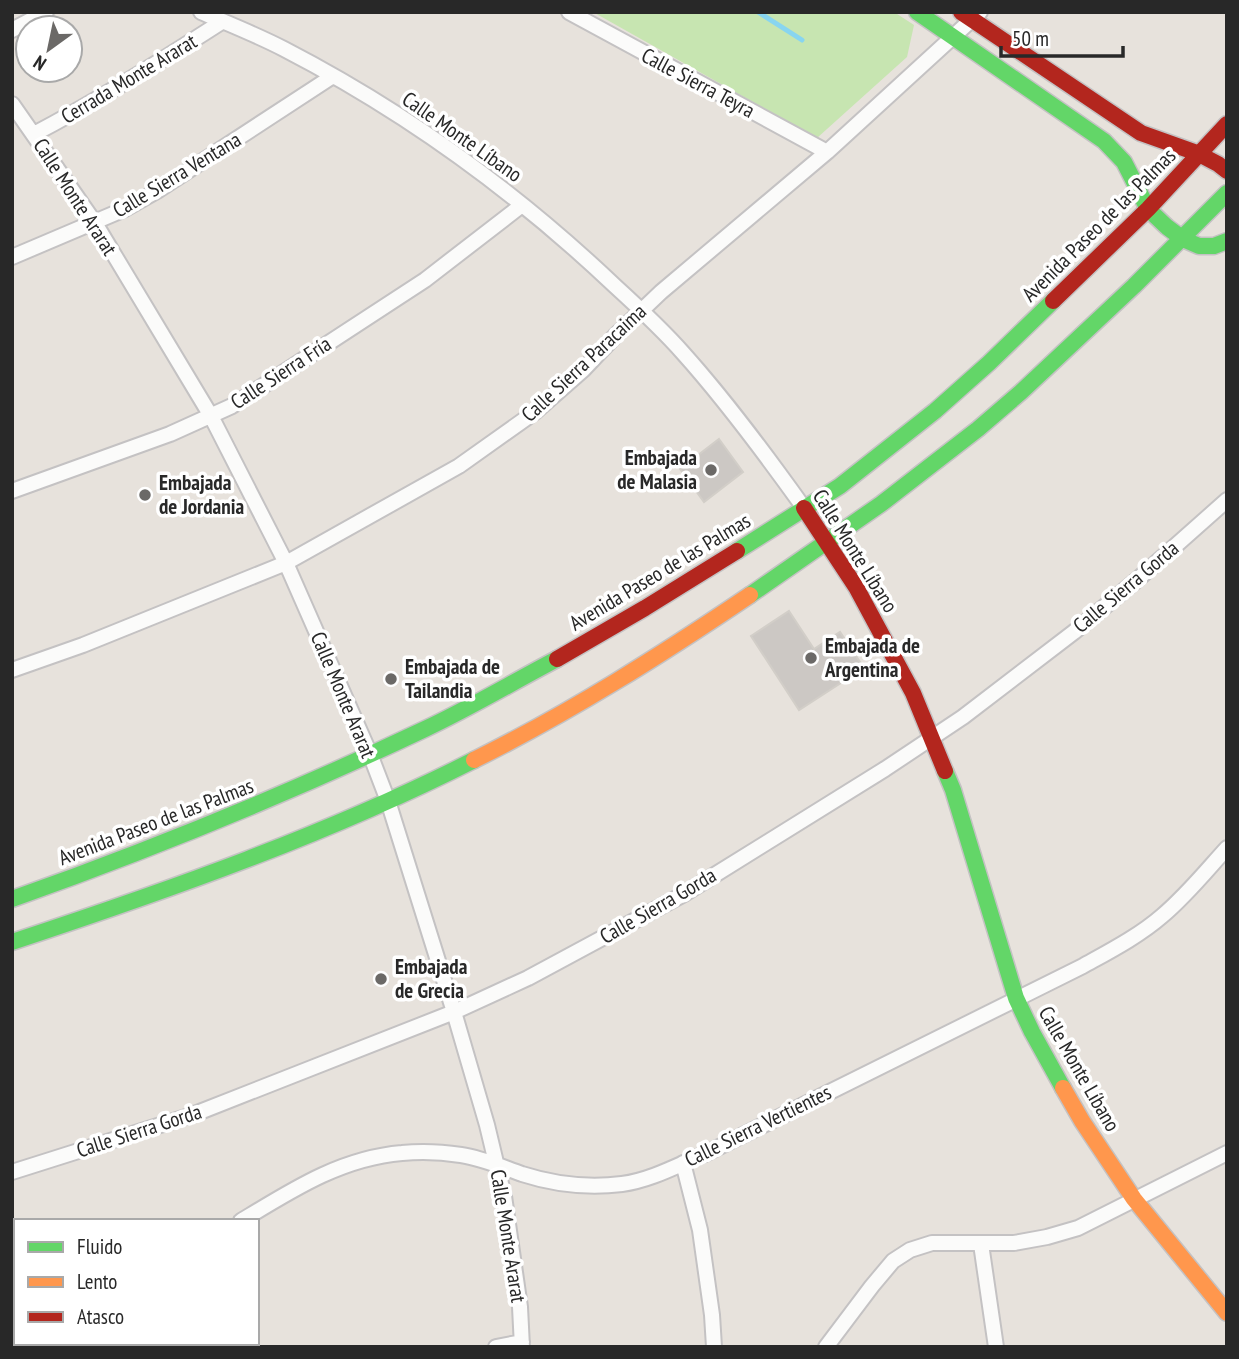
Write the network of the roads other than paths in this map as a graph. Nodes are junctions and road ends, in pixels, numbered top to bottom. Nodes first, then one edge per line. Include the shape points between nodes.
1 (46, 12) edge
2 (201, 12) edge
3 (569, 12) edge
4 (917, 12) edge
5 (971, 15) edge
6 (223, 21) junction
7 (12, 30) edge
8 (954, 38) junction
9 (333, 76) junction
10 (12, 104) edge
11 (1227, 124) edge
12 (34, 134) junction
13 (827, 152) junction
14 (1200, 154) junction
15 (1227, 171) edge
16 (1227, 193) edge
17 (522, 205) junction
18 (1148, 209) junction
19 (94, 223) junction
20 (1183, 239) junction
21 (1227, 241) edge
22 (12, 257) edge
23 (642, 311) junction
24 (211, 416) junction
25 (12, 491) edge
26 (1227, 500) edge
27 (804, 508) junction
28 (827, 542) junction
29 (286, 563) junction
30 (12, 670) edge
31 (932, 738) junction
32 (370, 754) junction
33 (388, 801) junction
34 (1227, 848) edge
35 (12, 899) edge
36 (12, 942) edge
37 (1016, 998) junction
38 (454, 1012) junction
39 (1227, 1153) edge
40 (683, 1163) junction
41 (496, 1164) junction
42 (12, 1172) edge
43 (1134, 1199) junction
44 (244, 1219) edge
45 (981, 1244) junction
46 (1227, 1313) edge
47 (522, 1344) edge
48 (496, 1347) edge
49 (714, 1347) edge
50 (826, 1347) edge
51 (996, 1347) edge

1 - 7 street
2 - 6 street, Calle Monte Líbano
3 - 13 street, Calle Sierra Teyra
4 - 8 main road
5 - 8 street, Calle Sierra Paracaima
5 - 14 main road via 1141,133
6 - 9 street, Calle Monte Líbano
6 - 12 street, Cerrada Monte Ararat via 143,73
8 - 13 street, Calle Sierra Paracaima
8 - 18 main road via 1104,141 1124,162
9 - 17 street, Calle Monte Líbano via 457,155
9 - 19 street, Calle Sierra Ventana via 157,191
10 - 12 street, Calle Monte Ararat
11 - 14 main road, Avenida Paseo de las Palmas
12 - 19 street, Calle Monte Ararat
13 - 23 street, Calle Sierra Paracaima
14 - 15 main road
14 - 18 main road, Avenida Paseo de las Palmas
16 - 20 main road
17 - 23 street, Calle Monte Líbano
17 - 24 street, Calle Sierra Fría via 425,280
18 - 20 main road
18 - 27 main road, Avenida Paseo de las Palmas via 935,411 840,486
19 - 22 street, Calle Sierra Ventana
19 - 24 street, Calle Monte Ararat
20 - 21 main road via 1199,246
20 - 28 main road via 966,439
23 - 27 street, Calle Monte Líbano via 714,389
23 - 29 street, Calle Sierra Paracaima via 535,412 459,466
24 - 25 street, Calle Sierra Fría
24 - 29 street, Calle Monte Ararat
26 - 31 street, Calle Sierra Gorda via 1074,632
27 - 28 main road, Calle Monte Líbano
27 - 32 main road, Avenida Paseo de las Palmas via 567,653
28 - 31 main road, Calle Monte Líbano via 913,693
28 - 33 main road via 587,699 527,734
29 - 30 street, Calle Sierra Paracaima
29 - 32 street, Calle Monte Ararat
31 - 37 main road, Calle Monte Líbano via 953,790
31 - 38 street, Calle Sierra Gorda via 684,894 528,978
32 - 33 street, Calle Monte Ararat
32 - 35 main road, Avenida Paseo de las Palmas via 256,806
33 - 36 main road via 215,872
33 - 38 street, Calle Monte Ararat
34 - 37 street, Calle Sierra Vertientes via 1162,916 1123,944
37 - 40 street, Calle Sierra Vertientes
37 - 43 main road, Calle Monte Líbano via 1082,1121
38 - 41 street, Calle Monte Ararat
38 - 42 street, Calle Sierra Gorda via 192,1115
39 - 43 street
40 - 41 street, Calle Sierra Vertientes via 625,1184 597,1186 547,1180
40 - 49 street via 700,1230
41 - 44 street, Calle Sierra Vertientes via 435,1152 366,1158 294,1189
41 - 47 street, Calle Monte Ararat
43 - 45 street via 1079,1228 1014,1243
43 - 46 main road, Calle Monte Líbano
45 - 50 street via 932,1243 893,1261
45 - 51 street
47 - 48 street

